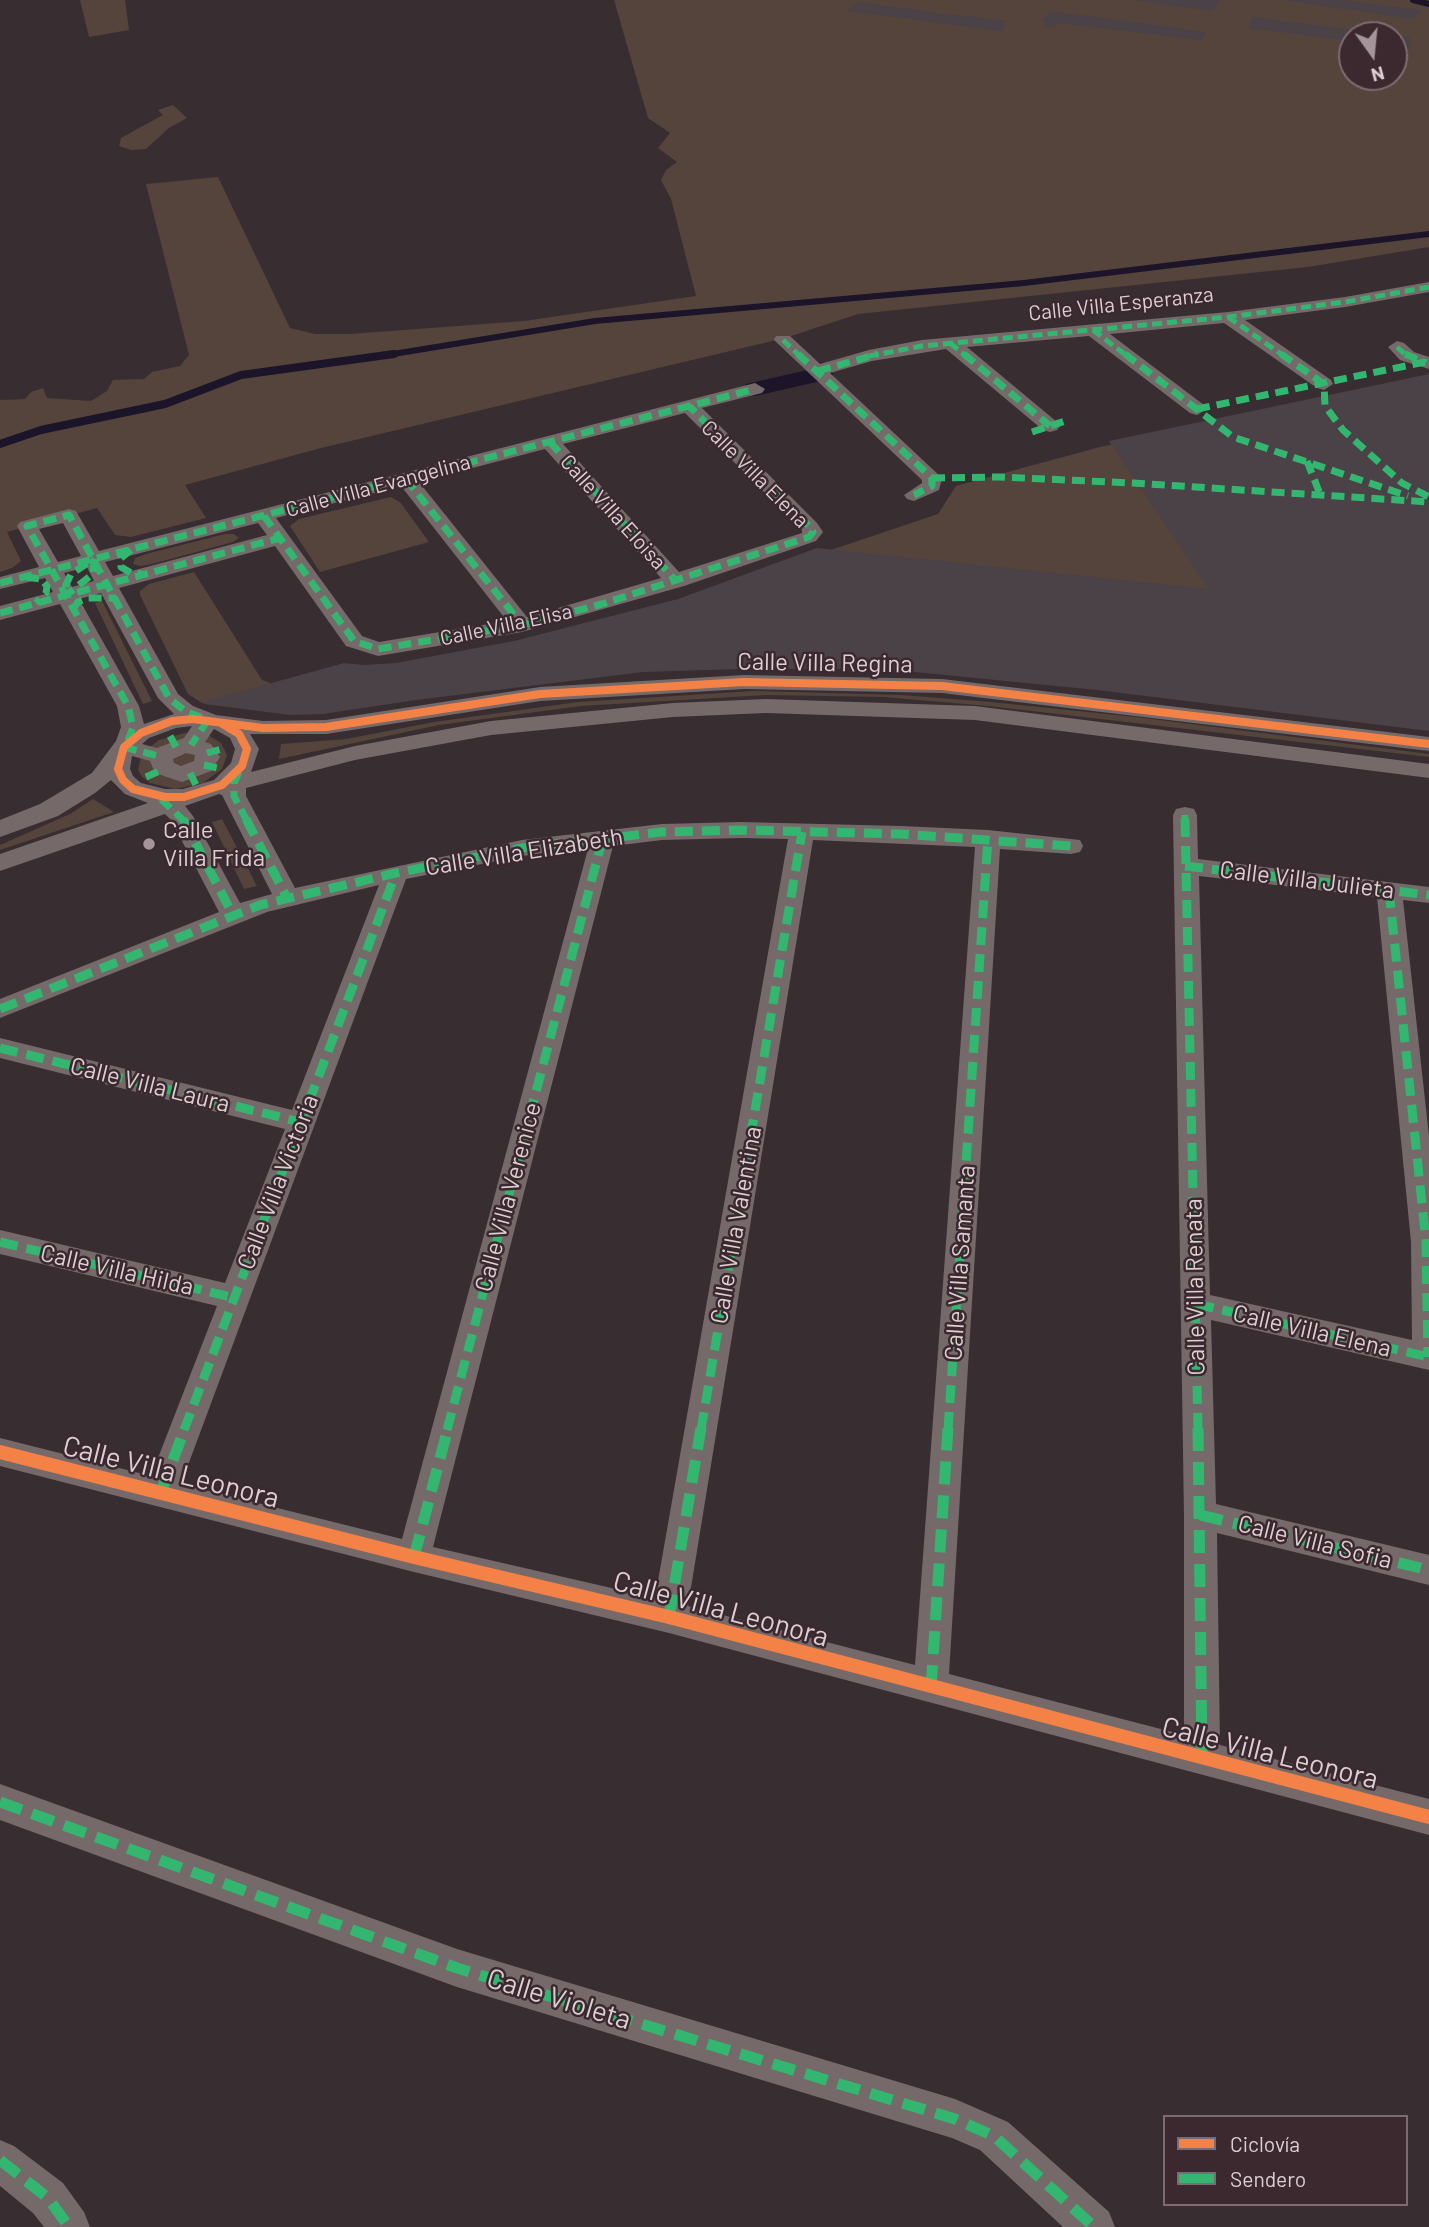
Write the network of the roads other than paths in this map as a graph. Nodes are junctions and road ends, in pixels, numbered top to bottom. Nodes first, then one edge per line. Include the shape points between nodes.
1 (1429, 287) edge
2 (1228, 317) junction
3 (1093, 330) junction
4 (783, 340) dead end
5 (950, 343) junction
6 (1397, 347) dead end
7 (1429, 363) edge
8 (818, 371) junction
9 (1324, 384) dead end
10 (755, 389) dead end
11 (689, 406) junction
12 (1197, 409) dead end
13 (1049, 426) dead end
14 (550, 442) junction
15 (406, 478) junction
16 (914, 495) dead end
17 (264, 516) junction
18 (280, 538) junction
19 (803, 540) joint
20 (75, 580) edge
21 (676, 582) junction
22 (0, 613) edge
23 (522, 625) junction
24 (1429, 744) edge
25 (186, 760) junction
26 (1429, 771) edge
27 (1185, 815) dead end
28 (0, 829) edge
29 (802, 832) junction
30 (603, 837) junction
31 (988, 838) junction
32 (1071, 846) dead end
33 (0, 863) edge
34 (1185, 866) junction
35 (396, 873) junction
36 (1389, 890) junction
37 (1429, 895) edge
38 (287, 898) junction
39 (233, 915) junction
40 (0, 1009) edge
41 (0, 1048) edge
42 (300, 1122) junction
43 (0, 1242) edge
44 (235, 1298) junction
45 (1196, 1304) junction
46 (1429, 1357) edge
47 (0, 1452) edge
48 (161, 1492) junction
49 (1200, 1515) junction
50 (414, 1557) junction
51 (1429, 1570) edge
52 (669, 1618) junction
53 (932, 1688) junction
54 (1202, 1759) junction
55 (0, 1802) edge
56 (1429, 1817) edge
57 (0, 2160) edge
58 (69, 2227) edge
59 (1094, 2227) edge

1 - 2 street, Calle Villa Esperanza
2 - 3 street, Calle Villa Esperanza
2 - 9 street
3 - 5 street, Calle Villa Esperanza
3 - 12 street
4 - 8 street
5 - 8 street, Calle Villa Esperanza via 869,356
5 - 13 street
6 - 7 street via 1407,356
8 - 16 street via 932,478 932,486
10 - 11 street, Calle Villa Evangelina
11 - 14 street, Calle Villa Evangelina
11 - 19 street, Calle Villa Elena via 810,527 813,532
14 - 15 street, Calle Villa Evangelina
14 - 21 street, Calle Villa Eloisa
15 - 17 street, Calle Villa Evangelina
15 - 23 street
17 - 18 street, Calle Villa Elisa
17 - 20 street, Calle Villa Evangelina
18 - 20 street, Calle Villa Evangelina via 148,573
18 - 23 street, Calle Villa Elisa via 361,645 390,649
19 - 21 street, Calle Villa Elisa
20 - 22 street, Calle Villa Evangelina
20 - 25 street via 169,698 185,711
20 - 25 street via 133,727
21 - 23 street, Calle Villa Elisa
24 - 25 street, Calle Villa Regina via 942,686 808,681 540,694 326,727 263,728
25 - 26 street, Calle Villa Regina via 355,753 491,728 766,706 975,713
25 - 28 street via 100,778 48,810
25 - 33 street, Calle Villa Regina
25 - 38 street via 237,802
25 - 39 street via 181,816
27 - 34 street, Calle Villa Renata
29 - 30 street, Calle Villa Elizabeth via 662,832
29 - 31 street, Calle Villa Elizabeth
29 - 52 street, Calle Villa Valentina
30 - 35 street, Calle Villa Elizabeth
30 - 50 street, Calle Villa Verenice
31 - 32 street, Calle Villa Elizabeth
31 - 53 street, Calle Villa Samanta
34 - 36 street, Calle Villa Julieta
34 - 45 street, Calle Villa Renata
35 - 38 street, Calle Villa Elizabeth
35 - 42 street, Calle Villa Victoria
36 - 37 street, Calle Villa Julieta
36 - 46 street via 1426,1242
38 - 39 street, Calle Villa Elizabeth
39 - 40 street, Calle Villa Elizabeth
41 - 42 street, Calle Villa Laura
42 - 44 street, Calle Villa Victoria
43 - 44 street, Calle Villa Hilda
44 - 48 street, Calle Villa Victoria
45 - 46 street, Calle Villa Elena
45 - 49 street, Calle Villa Renata
47 - 48 street, Calle Villa Leonora
48 - 50 street, Calle Villa Leonora
49 - 51 street, Calle Villa Sofia
49 - 54 street, Calle Villa Renata
50 - 52 street, Calle Villa Leonora
52 - 53 street, Calle Villa Leonora
53 - 54 street, Calle Villa Leonora
54 - 56 street, Calle Villa Leonora
55 - 59 street, Calle Violeta via 457,1968 955,2119 994,2136
57 - 58 street via 48,2198

